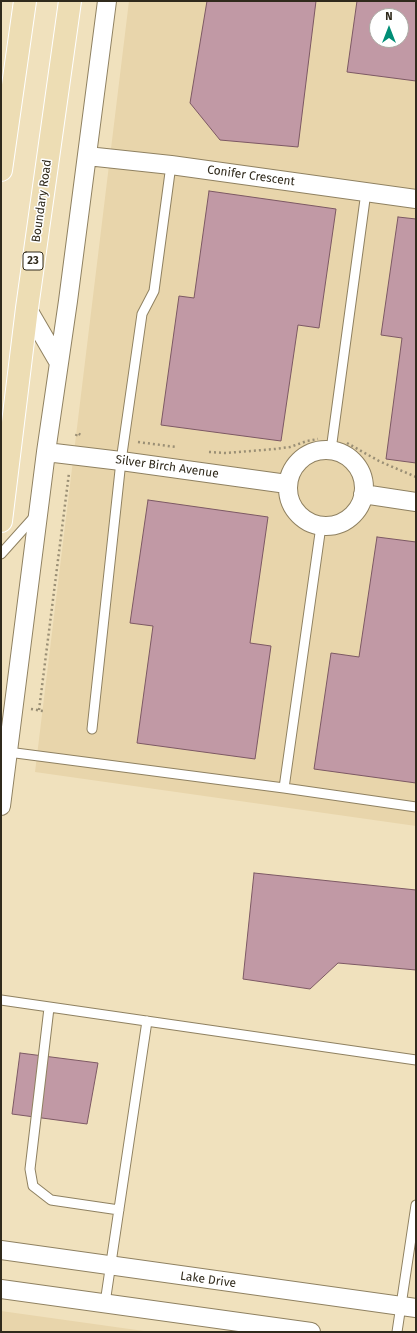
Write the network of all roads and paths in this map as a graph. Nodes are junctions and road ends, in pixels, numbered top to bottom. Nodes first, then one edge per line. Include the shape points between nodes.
1 (25, 1) edge
2 (70, 1) edge
3 (107, 1) edge
4 (87, 156) junction
5 (171, 165) junction
6 (1, 170) edge
7 (366, 192) junction
8 (416, 200) edge
9 (27, 308) junction
10 (59, 363) junction
11 (87, 437) dead end
12 (124, 440) junction
13 (332, 445) junction
14 (181, 448) dead end
15 (46, 452) junction
16 (206, 452) dead end
17 (72, 455) junction
18 (121, 461) junction
19 (416, 477) edge
20 (287, 484) junction
21 (363, 494) junction
22 (416, 502) edge
23 (39, 512) junction
24 (1, 521) edge
25 (321, 526) junction
26 (1, 554) edge
27 (39, 710) dead end
28 (92, 729) dead end
29 (8, 752) junction
30 (284, 788) junction
31 (1, 806) edge
32 (416, 807) edge
33 (1, 1000) edge
34 (49, 1008) junction
35 (147, 1021) junction
36 (416, 1060) edge
37 (416, 1205) edge
38 (119, 1210) junction
39 (1, 1250) edge
40 (111, 1266) junction
41 (1, 1289) edge
42 (106, 1303) junction
43 (408, 1307) edge
44 (311, 1332) edge
45 (397, 1332) edge

1 - 6 main road
2 - 9 main road, Boundary Road / 23
3 - 4 street
4 - 5 street, Conifer Crescent
4 - 10 street
5 - 7 street, Conifer Crescent
5 - 12 lane via 154,291 142,314
7 - 8 street, Conifer Crescent
7 - 13 lane
9 - 10 street
9 - 24 main road, Boundary Road / 23
10 - 15 street
11 - 17 path via 77,433
12 - 14 path
12 - 18 lane
13 - 16 path via 317,439 290,447 248,452
13 - 19 path via 352,445 379,461
13 - 20 street via 307,454 291,472
13 - 21 street via 360,471
15 - 17 street, Silver Birch Avenue
15 - 23 street
17 - 18 street, Silver Birch Avenue
17 - 27 path
18 - 20 street, Silver Birch Avenue
18 - 28 lane
20 - 25 street via 292,506 300,516
21 - 22 street
21 - 25 street via 353,515 343,522
23 - 26 lane
23 - 29 street
25 - 30 lane
29 - 30 lane
29 - 31 street
30 - 32 lane
33 - 34 lane
34 - 35 lane
34 - 38 lane via 30,1169 33,1186 51,1200
35 - 36 lane
35 - 38 lane
37 - 43 lane
38 - 40 lane
39 - 40 street, Lake Drive
40 - 42 lane
40 - 43 street, Lake Drive
41 - 42 street
42 - 44 street
43 - 45 lane

